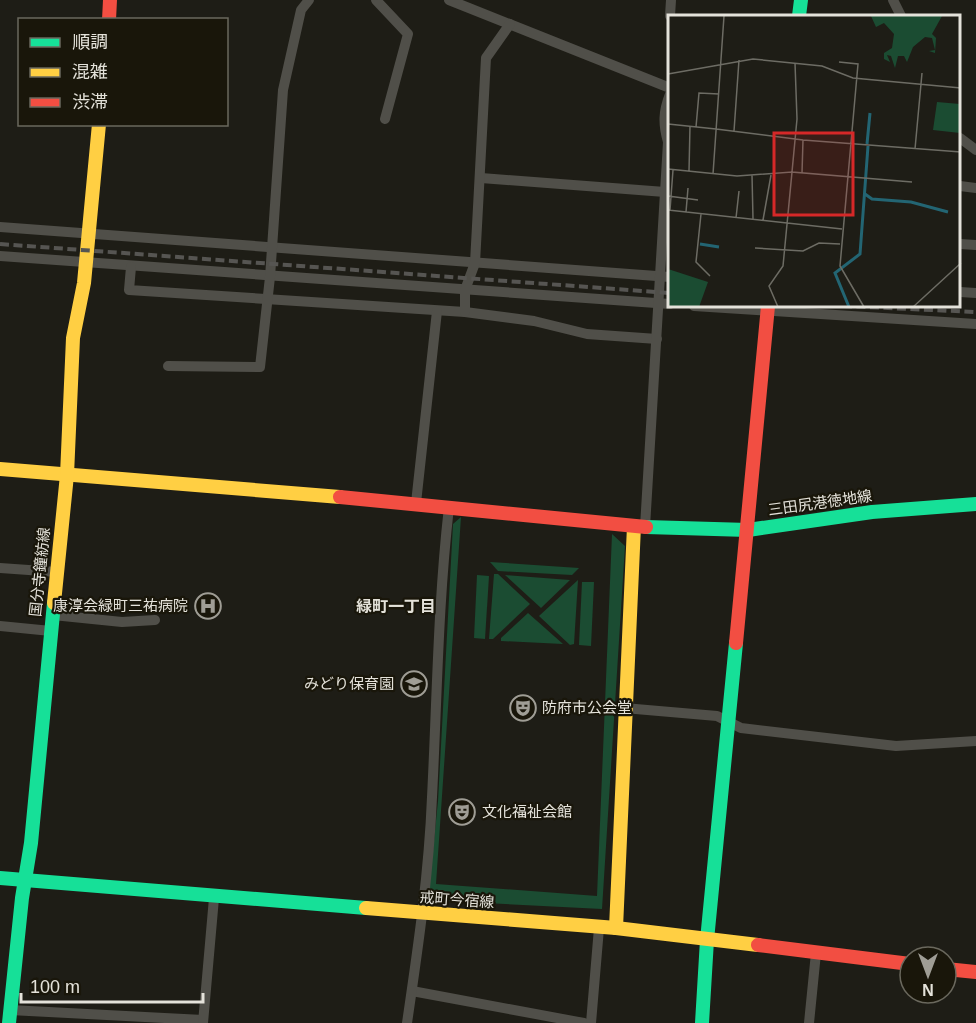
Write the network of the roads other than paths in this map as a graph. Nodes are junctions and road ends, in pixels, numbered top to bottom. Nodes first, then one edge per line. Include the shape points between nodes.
1 (110, 0) edge
2 (309, 0) edge
3 (376, 0) edge
4 (449, 0) edge
5 (671, 0) edge
6 (801, 0) edge
7 (893, 0) edge
8 (670, 15) edge
9 (799, 15) edge
10 (900, 15) edge
11 (109, 18) edge
12 (510, 24) junction
13 (668, 87) edge
14 (668, 99) edge
15 (385, 119) dead end
16 (99, 126) edge
17 (961, 139) edge
18 (668, 142) edge
19 (668, 142) edge
20 (976, 150) edge
21 (481, 178) junction
22 (961, 186) edge
23 (976, 188) edge
24 (665, 192) junction
25 (0, 227) edge
26 (90, 234) junction
27 (961, 244) edge
28 (976, 245) edge
29 (272, 248) junction
30 (0, 256) edge
31 (86, 262) junction
32 (475, 263) junction
33 (131, 267) junction
34 (270, 277) junction
35 (665, 277) edge
36 (465, 290) junction
37 (267, 300) junction
38 (657, 303) junction
39 (668, 304) edge
40 (743, 308) edge
41 (768, 309) edge
42 (437, 311) junction
43 (465, 312) junction
44 (976, 324) edge
45 (657, 339) junction
46 (168, 366) dead end
47 (0, 468) edge
48 (67, 475) junction
49 (416, 503) junction
50 (976, 504) edge
51 (449, 507) junction
52 (640, 527) junction
53 (748, 530) junction
54 (0, 568) edge
55 (57, 572) junction
56 (52, 615) junction
57 (155, 620) dead end
58 (0, 626) edge
59 (51, 631) junction
60 (624, 708) junction
61 (729, 722) junction
62 (976, 741) edge
63 (0, 878) edge
64 (26, 880) junction
65 (214, 898) junction
66 (423, 914) junction
67 (600, 928) junction
68 (616, 928) junction
69 (707, 940) junction
70 (816, 953) junction
71 (898, 963) edge
72 (958, 970) edge
73 (976, 972) edge
74 (412, 991) junction
75 (9, 1016) edge
76 (203, 1021) edge
77 (407, 1023) edge
78 (584, 1023) edge
79 (591, 1023) edge
80 (702, 1023) edge
81 (809, 1023) edge

1 - 11 street
2 - 29 street via 301,10 283,90
3 - 15 street via 408,33
4 - 12 street
5 - 8 street
6 - 9 street
7 - 10 street
12 - 13 street
12 - 21 street via 486,58
14 - 18 street via 663,124
16 - 26 street, 国分寺鐘紡線
17 - 20 street
19 - 24 street
21 - 24 street
21 - 32 street
22 - 23 street
24 - 35 street
25 - 26 street
26 - 29 street
26 - 31 street, 国分寺鐘紡線
27 - 28 street
29 - 32 street
29 - 34 street
30 - 31 street
31 - 33 street
31 - 48 street, 国分寺鐘紡線 via 73,338
32 - 35 street
32 - 36 street
33 - 34 street
33 - 37 street via 129,290
34 - 36 street
34 - 37 street
35 - 38 street
36 - 38 street
36 - 43 street
37 - 42 street
37 - 46 street via 260,367
38 - 39 street
38 - 45 street
40 - 41 street
41 - 44 street
41 - 53 street, 三田尻港徳地線
42 - 43 street
42 - 49 street
43 - 45 street via 534,321 587,334
45 - 52 street
47 - 48 street
48 - 49 street
48 - 55 street, 国分寺鐘紡線
49 - 51 street
50 - 53 street, 三田尻港徳地線 via 872,512
51 - 52 street
51 - 66 street via 441,572
52 - 53 street
52 - 60 street
53 - 61 street
54 - 55 street
55 - 56 street, 国分寺鐘紡線
56 - 57 street via 122,622
56 - 59 street, 国分寺鐘紡線
58 - 59 street
59 - 64 street, 国分寺鐘紡線
60 - 61 street via 717,716
60 - 68 street
61 - 62 street via 741,728 896,746
61 - 69 street
63 - 64 street, 戒町今宿線
64 - 65 street, 戒町今宿線
64 - 75 street, 国分寺鐘紡線
65 - 66 street, 戒町今宿線
65 - 76 street
66 - 67 street, 戒町今宿線
66 - 74 street
67 - 68 street, 戒町今宿線
67 - 79 street
68 - 69 street, 戒町今宿線
69 - 70 street, 戒町今宿線
69 - 80 street
70 - 71 street, 戒町今宿線
70 - 81 street
72 - 73 street
74 - 77 street
74 - 78 street
75 - 76 street

